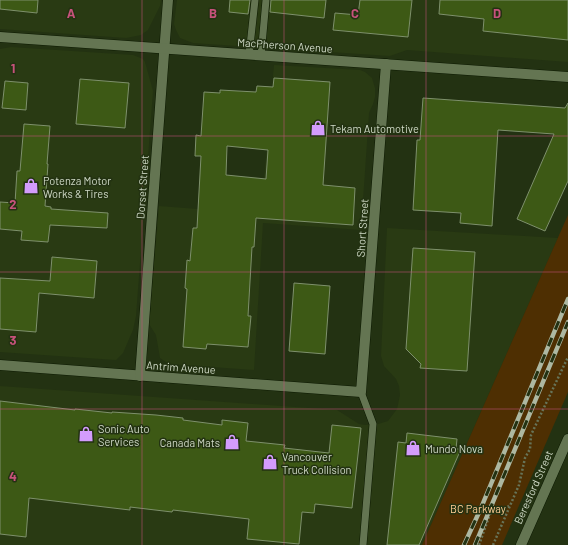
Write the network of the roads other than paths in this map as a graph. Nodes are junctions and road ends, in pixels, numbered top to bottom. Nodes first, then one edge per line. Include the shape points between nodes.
1 (168, 0) edge
2 (255, 0) edge
3 (266, 0) edge
4 (0, 37) edge
5 (164, 49) junction
6 (249, 55) junction
7 (261, 56) junction
8 (386, 64) junction
9 (568, 77) edge
10 (0, 365) edge
11 (140, 376) junction
12 (361, 392) junction
13 (567, 443) edge
14 (363, 545) edge
15 (521, 545) edge

1 - 5 street, Dorset Street
2 - 6 lane
3 - 7 lane
4 - 5 street, MacPherson Avenue
5 - 6 street, MacPherson Avenue
5 - 11 street, Dorset Street
6 - 7 street, MacPherson Avenue
7 - 8 street, MacPherson Avenue
8 - 9 street, MacPherson Avenue
8 - 12 street, Short Street
10 - 11 street, Antrim Avenue
11 - 12 street, Antrim Avenue
12 - 14 lane via 374,424
13 - 15 street, Beresford Street

